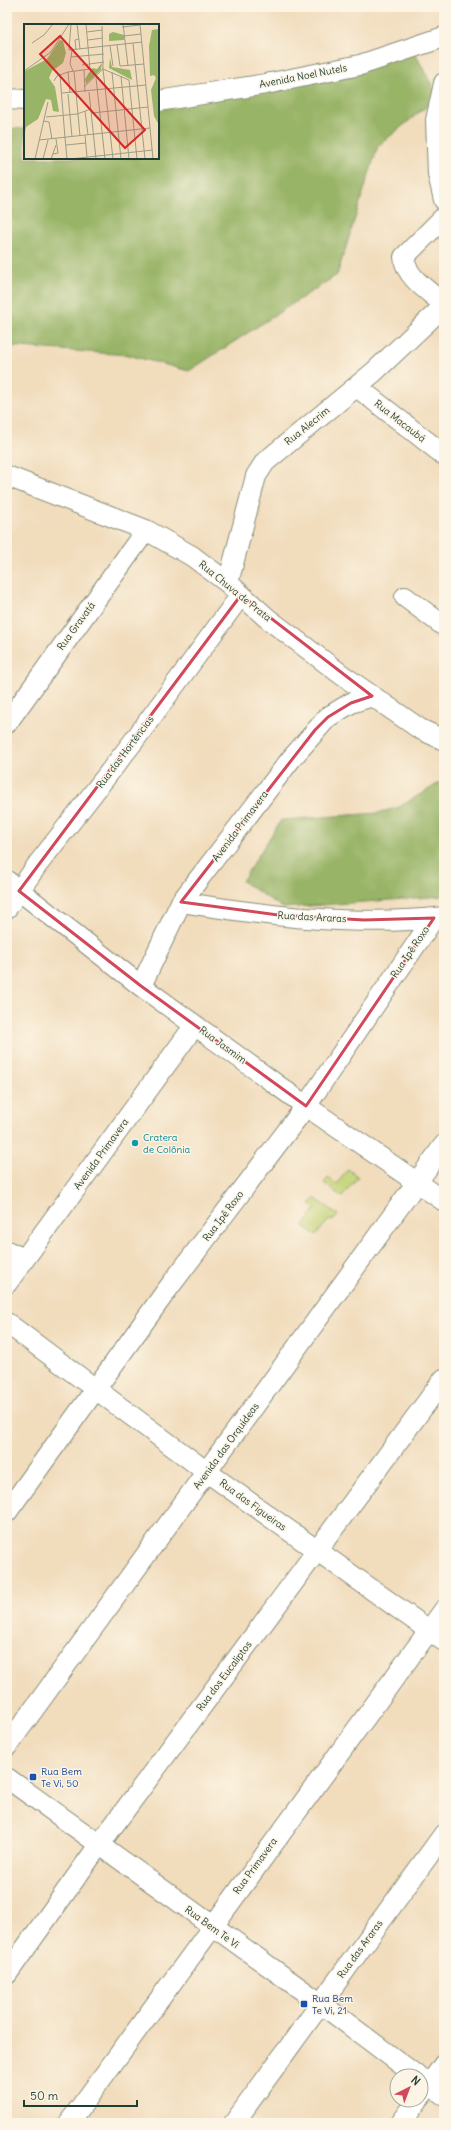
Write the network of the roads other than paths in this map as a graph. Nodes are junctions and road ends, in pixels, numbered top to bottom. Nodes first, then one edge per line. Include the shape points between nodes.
1 (444, 37) edge
2 (444, 83) edge
3 (7, 99) edge
4 (24, 100) edge
5 (159, 101) edge
6 (440, 125) edge
7 (444, 200) edge
8 (444, 217) edge
9 (444, 305) edge
10 (356, 387) junction
11 (444, 454) edge
12 (9, 481) edge
13 (146, 530) junction
14 (235, 589) junction
15 (405, 597) dead end
16 (444, 626) edge
17 (372, 696) junction
18 (7, 723) edge
19 (444, 740) edge
20 (13, 886) edge
21 (181, 902) junction
22 (7, 908) edge
23 (439, 917) edge
24 (141, 986) junction
25 (195, 1025) junction
26 (306, 1106) junction
27 (444, 1145) edge
28 (416, 1182) junction
29 (444, 1201) edge
30 (15, 1255) edge
31 (7, 1283) edge
32 (7, 1323) edge
33 (444, 1380) edge
34 (96, 1390) junction
35 (207, 1472) junction
36 (7, 1512) edge
37 (317, 1551) junction
38 (444, 1610) edge
39 (437, 1636) edge
40 (7, 1746) edge
41 (7, 1778) edge
42 (444, 1834) edge
43 (99, 1845) junction
44 (211, 1926) junction
45 (7, 1974) edge
46 (320, 2003) junction
47 (444, 2064) edge
48 (400, 2068) edge
49 (429, 2083) edge
50 (411, 2108) edge
51 (69, 2123) edge
52 (234, 2123) edge
53 (401, 2123) edge

1 - 5 street, Avenida Noel Nutels via 360,64 266,84
2 - 6 street
3 - 4 street
6 - 7 street via 438,174
8 - 9 street via 404,257 404,262 413,277
9 - 10 street, Rua Alecrim
10 - 11 street, Rua Macaubá
10 - 14 street, Rua Alecrim via 265,462 256,476
12 - 13 street, Rua Chuva de Prata
13 - 14 street, Rua Chuva de Prata via 192,556
13 - 18 street, Rua Gravatá
14 - 17 street, Rua Chuva de Prata via 267,618
14 - 20 street, Rua das Hortências via 129,748
15 - 16 street
17 - 19 street, Rua Chuva de Prata via 428,734
17 - 21 street, Avenida Primavera via 351,703 328,717 315,730
20 - 22 street, Rua das Hortências
20 - 24 street, Rua Jasmim
21 - 23 street, Rua das Araras via 286,916 364,920
21 - 24 street, Avenida Primavera
23 - 26 street, Rua Ipê Roxo
24 - 25 street, Rua Jasmim
25 - 26 street, Rua Jasmim
25 - 30 street, Avenida Primavera
26 - 28 street, Rua Jasmim
26 - 34 street, Rua Ipê Roxo via 167,1290
27 - 28 street, Avenida das Orquídeas
28 - 29 street, Rua Jasmim
28 - 35 street, Avenida das Orquídeas
30 - 31 street, Avenida Primavera
32 - 34 street, Rua das Figueiras
33 - 37 street, Rua dos Eucaliptos
34 - 35 street, Rua das Figueiras
34 - 36 street, Rua Ipê Roxo
35 - 37 street, Rua das Figueiras
35 - 40 street, Avenida das Orquídeas
37 - 39 street, Rua das Figueiras
37 - 43 street, Rua dos Eucaliptos
38 - 39 street, Rua Primavera
39 - 44 street, Rua Primavera
41 - 43 street, Rua Bem Te Vi
42 - 46 street, Rua das Araras
43 - 44 street, Rua Bem Te Vi
43 - 45 street, Rua dos Eucaliptos
44 - 46 street, Rua Bem Te Vi
44 - 51 street, Rua Primavera
46 - 48 street, Rua Bem Te Vi
46 - 52 street, Rua das Araras
47 - 49 street
50 - 53 street

